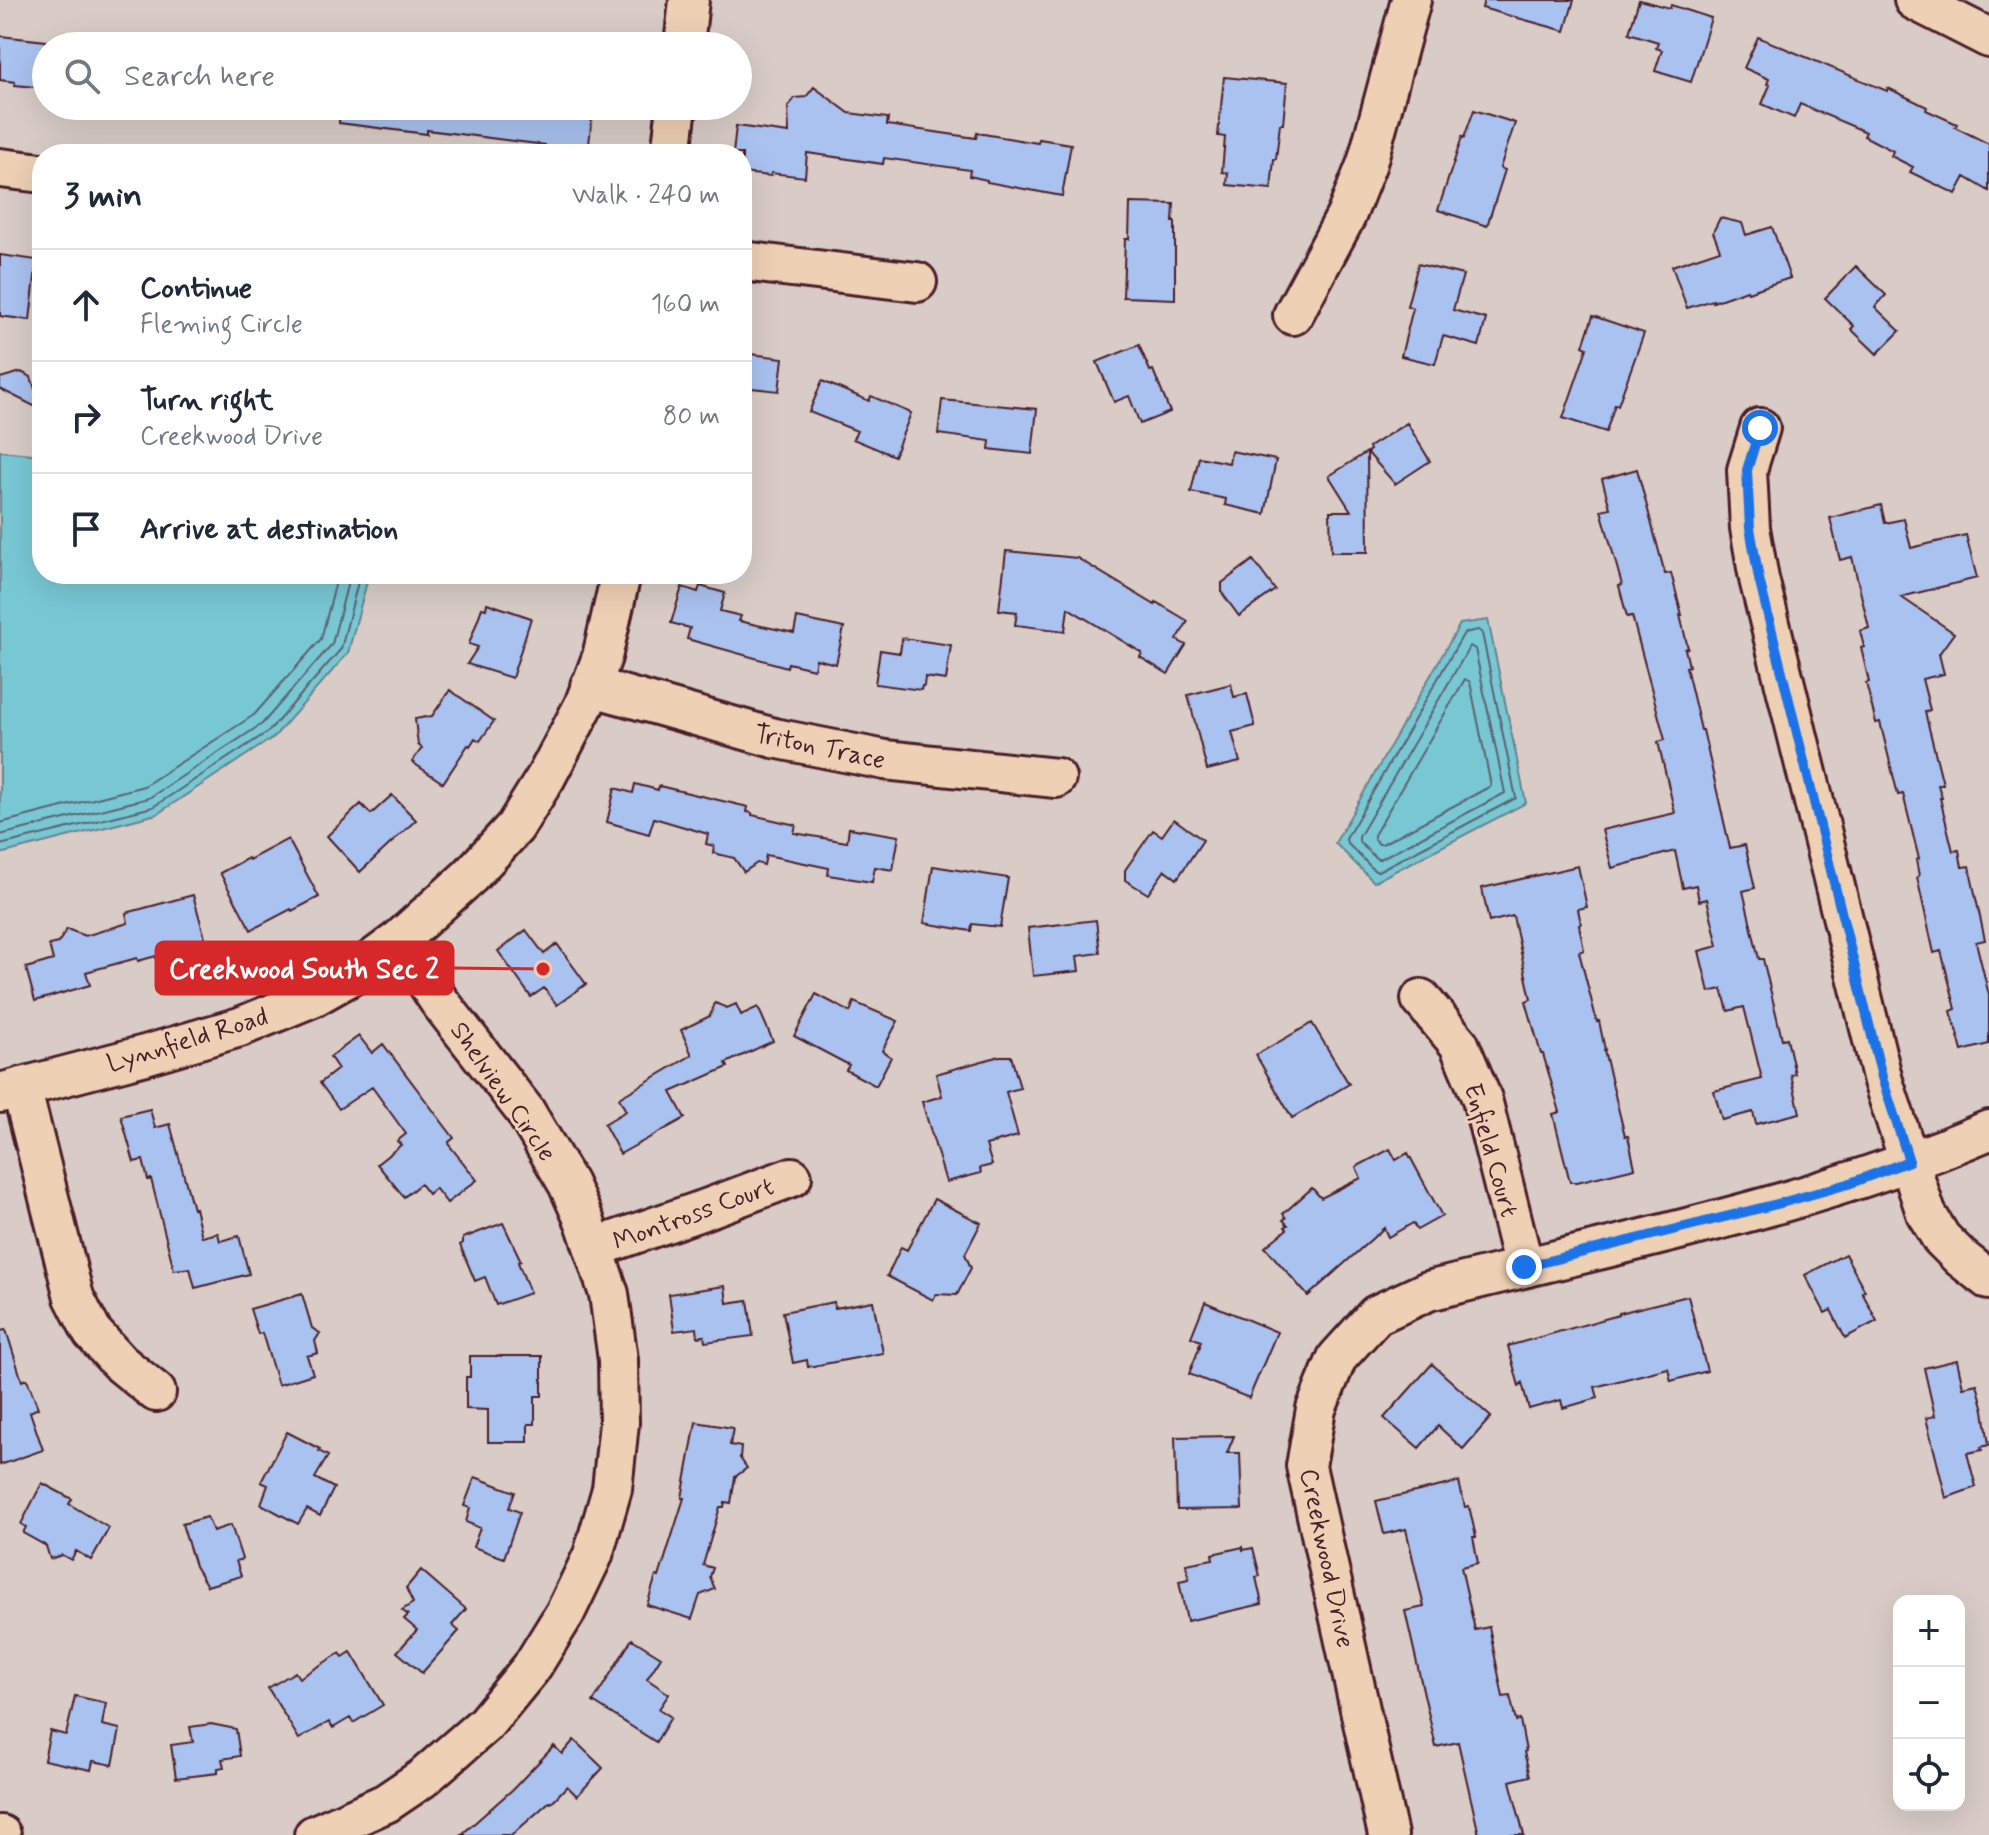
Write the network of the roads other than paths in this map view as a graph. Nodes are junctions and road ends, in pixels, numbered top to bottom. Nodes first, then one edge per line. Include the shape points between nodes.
1 (689, 0) edge
2 (1411, 0) edge
3 (1929, 3) edge
4 (686, 32) edge
5 (1989, 38) edge
6 (675, 120) edge
7 (672, 144) edge
8 (0, 168) edge
9 (32, 172) edge
10 (752, 262) edge
11 (917, 282) dead end
12 (1293, 315) dead end
13 (1760, 428) dead end
14 (619, 584) edge
15 (590, 686) junction
16 (1056, 778) dead end
17 (399, 940) junction
18 (1421, 999) dead end
19 (10, 1090) edge
20 (1989, 1130) edge
21 (1909, 1161) junction
22 (792, 1177) dead end
23 (594, 1248) junction
24 (1524, 1267) junction
25 (1989, 1280) edge
26 (156, 1392) dead end
27 (338, 1831) edge
28 (1388, 1835) edge

1 - 4 street
2 - 12 street via 1367,163 1346,216
3 - 5 street
6 - 7 street
8 - 9 street
10 - 11 street
13 - 21 street via 1747,470 1759,579 1883,1081
14 - 15 street, Lynnfield Road
15 - 16 street, Triton Trace via 774,738 885,760
15 - 17 street, Lynnfield Road via 515,827
17 - 19 street, Lynnfield Road via 313,997 240,1027
17 - 23 street, Shelview Circle via 525,1111 568,1184
18 - 24 street, Enfield Court via 1459,1044 1482,1099
19 - 26 street via 74,1297 92,1332
20 - 21 street, Creekwood Drive
21 - 24 street, Creekwood Drive via 1781,1203
21 - 25 street via 1926,1213 1941,1238
22 - 23 street, Montross Court
23 - 27 street, Shelview Circle via 609,1294 619,1423 612,1489 593,1555 531,1668 485,1724 423,1778
24 - 28 street, Creekwood Drive via 1428,1291 1376,1315 1337,1358 1316,1409 1306,1466

